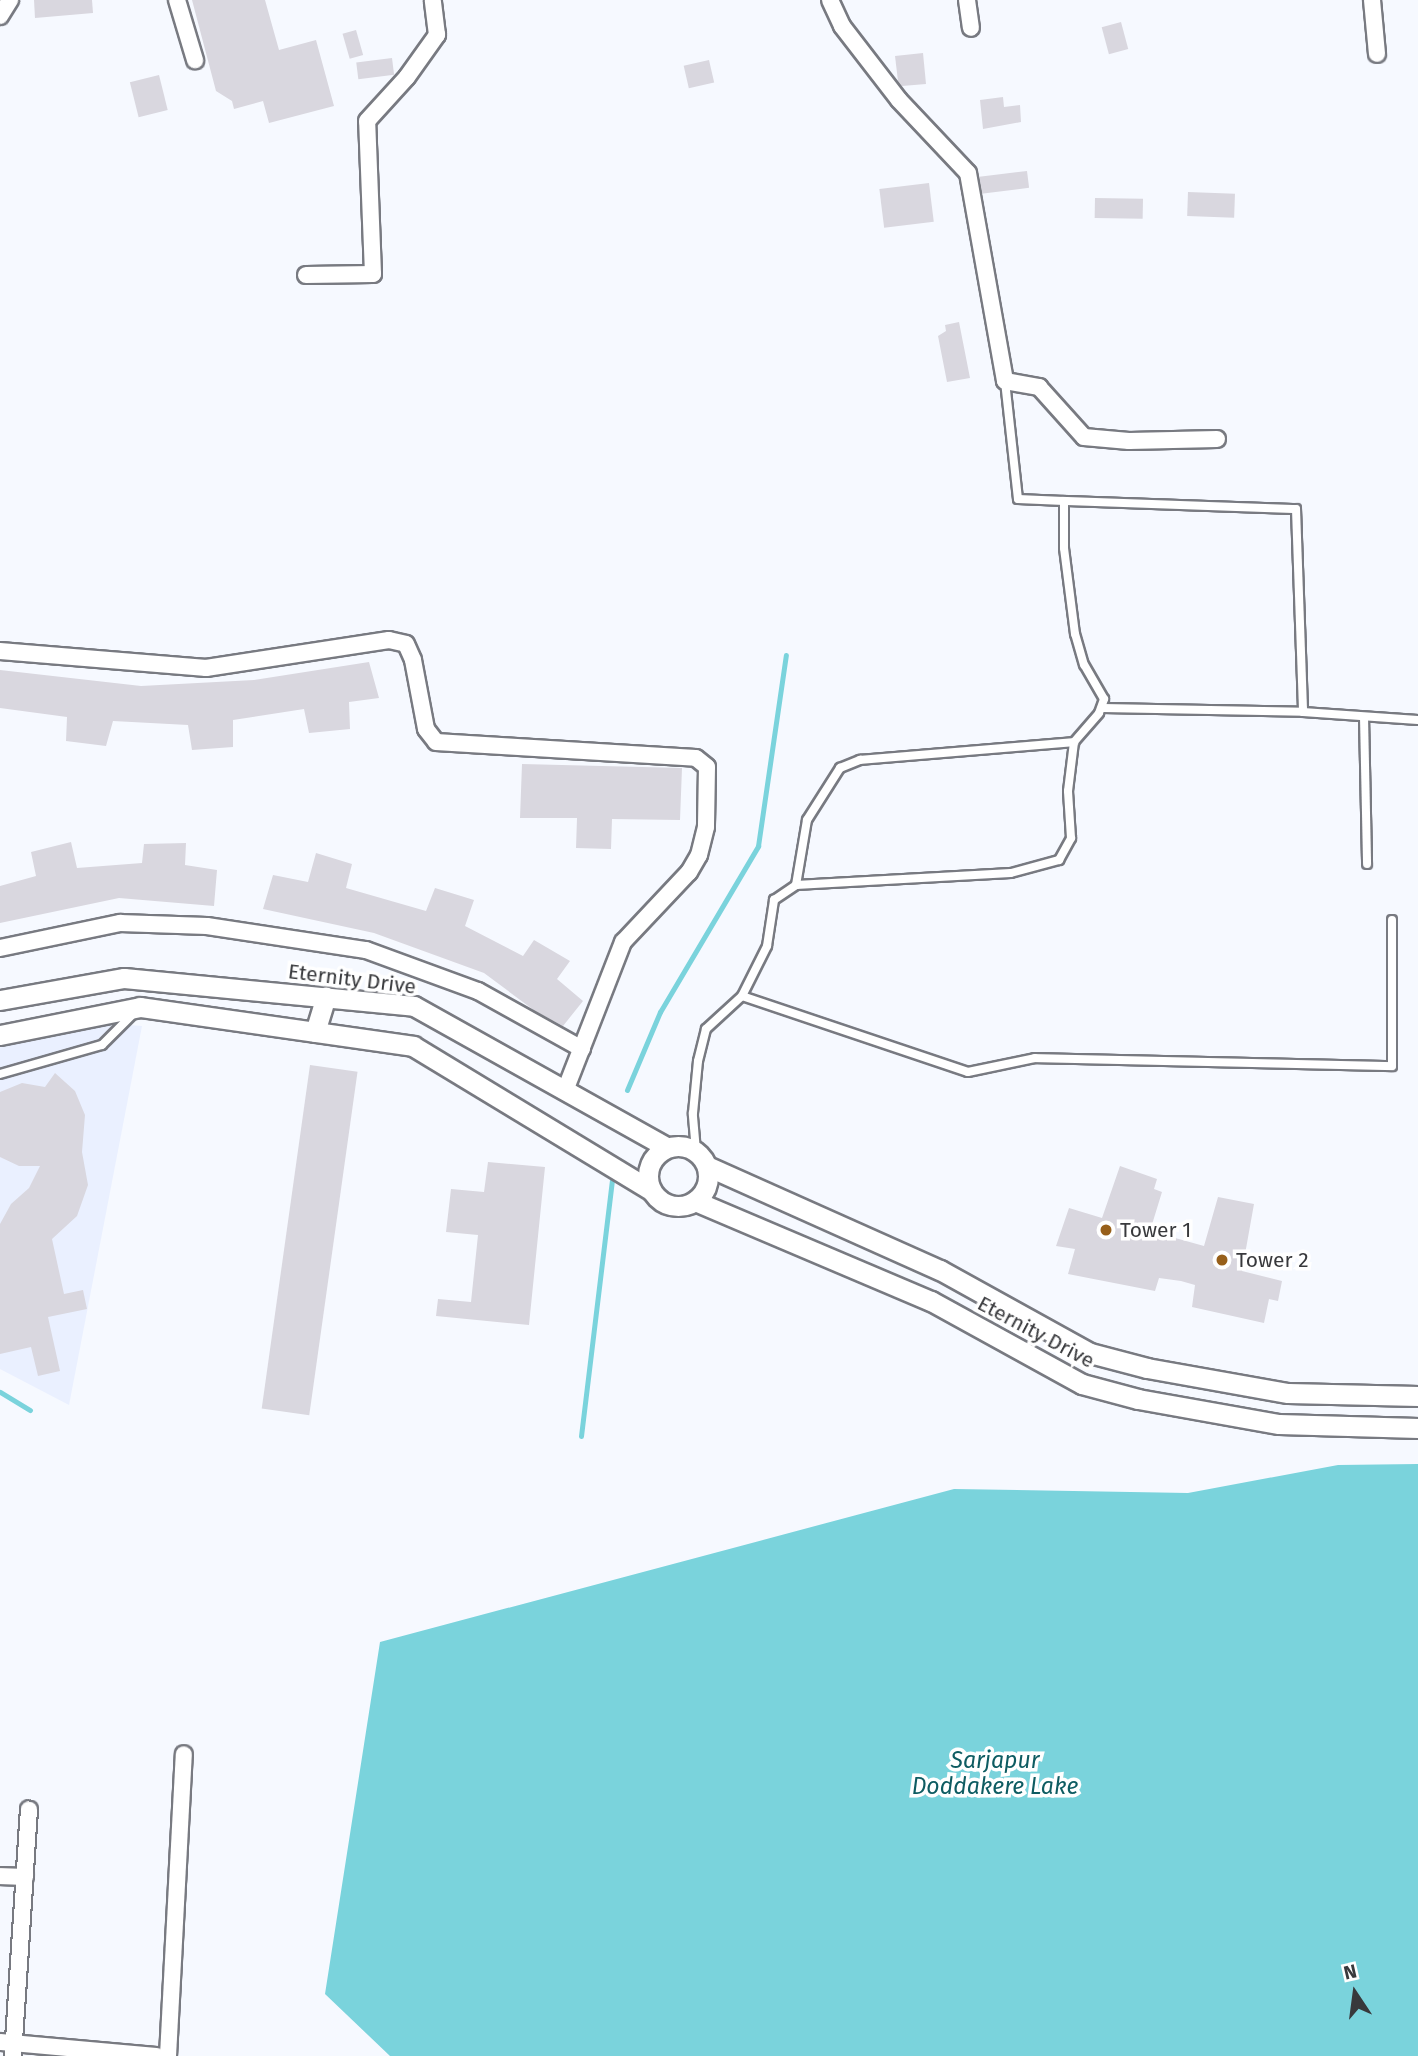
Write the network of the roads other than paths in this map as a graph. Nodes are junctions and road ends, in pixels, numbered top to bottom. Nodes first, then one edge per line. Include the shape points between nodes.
1 (9, 0) edge
2 (177, 0) edge
3 (433, 0) edge
4 (830, 0) edge
5 (967, 0) edge
6 (1372, 0) edge
7 (0, 16) edge
8 (971, 28) dead end
9 (1377, 54) dead end
10 (195, 60) dead end
11 (306, 275) dead end
12 (1004, 381) junction
13 (1217, 439) dead end
14 (1064, 501) junction
15 (0, 651) edge
16 (1103, 708) junction
17 (1303, 712) junction
18 (1364, 718) junction
19 (1418, 720) edge
20 (1074, 742) junction
21 (1367, 864) dead end
22 (796, 885) junction
23 (1392, 920) dead end
24 (0, 947) edge
25 (741, 996) junction
26 (326, 997) junction
27 (0, 1000) edge
28 (140, 1007) junction
29 (315, 1032) junction
30 (0, 1035) edge
31 (582, 1049) junction
32 (0, 1074) edge
33 (565, 1091) junction
34 (666, 1147) junction
35 (701, 1158) junction
36 (651, 1190) junction
37 (695, 1201) junction
38 (1418, 1396) edge
39 (1418, 1428) edge
40 (184, 1754) dead end
41 (29, 1810) dead end
42 (0, 1876) edge
43 (25, 1877) junction
44 (9, 2047) edge
45 (156, 2056) edge
46 (168, 2056) edge

1 - 7 street
2 - 10 street
3 - 11 street via 437,35 367,121 373,275
4 - 12 street via 842,26 899,100 968,173
5 - 8 street
6 - 9 street
12 - 13 street via 1040,387 1084,437
12 - 14 lane via 1018,499
14 - 16 lane via 1064,548 1075,634 1084,665 1104,699
14 - 17 lane via 1296,509
15 - 31 street via 206,667 389,640 406,645 413,660 426,729 436,742 696,758 707,767 706,827 699,855 689,873 623,942
16 - 17 lane
16 - 20 lane
17 - 18 lane
18 - 19 lane
18 - 21 lane
20 - 22 lane via 860,760 840,768 807,820
20 - 22 lane via 1068,791 1071,838 1059,860 1011,873
22 - 25 lane via 774,901 767,946
23 - 25 lane via 1392,1066 1035,1058 968,1072
24 - 31 street via 120,923 207,926 366,950 478,991
25 - 35 lane via 706,1029 698,1061 693,1113
26 - 27 street, Eternity Drive via 124,978
26 - 29 street
26 - 33 street, Eternity Drive via 414,1006
28 - 29 street, Eternity Drive
28 - 30 street, Eternity Drive
28 - 32 lane via 102,1045
29 - 36 street, Eternity Drive via 413,1046
31 - 33 street
33 - 34 street, Eternity Drive
34 - 35 street, Eternity Drive via 687,1146
34 - 36 street via 647,1171
35 - 37 street via 707,1186
35 - 38 street, Eternity Drive via 940,1270 1090,1353 1288,1393
36 - 37 street, Eternity Drive via 666,1204
37 - 39 street, Eternity Drive via 931,1301 1082,1384 1138,1399 1279,1424
40 - 46 street
41 - 43 street
42 - 43 street
43 - 44 street
44 - 45 street

